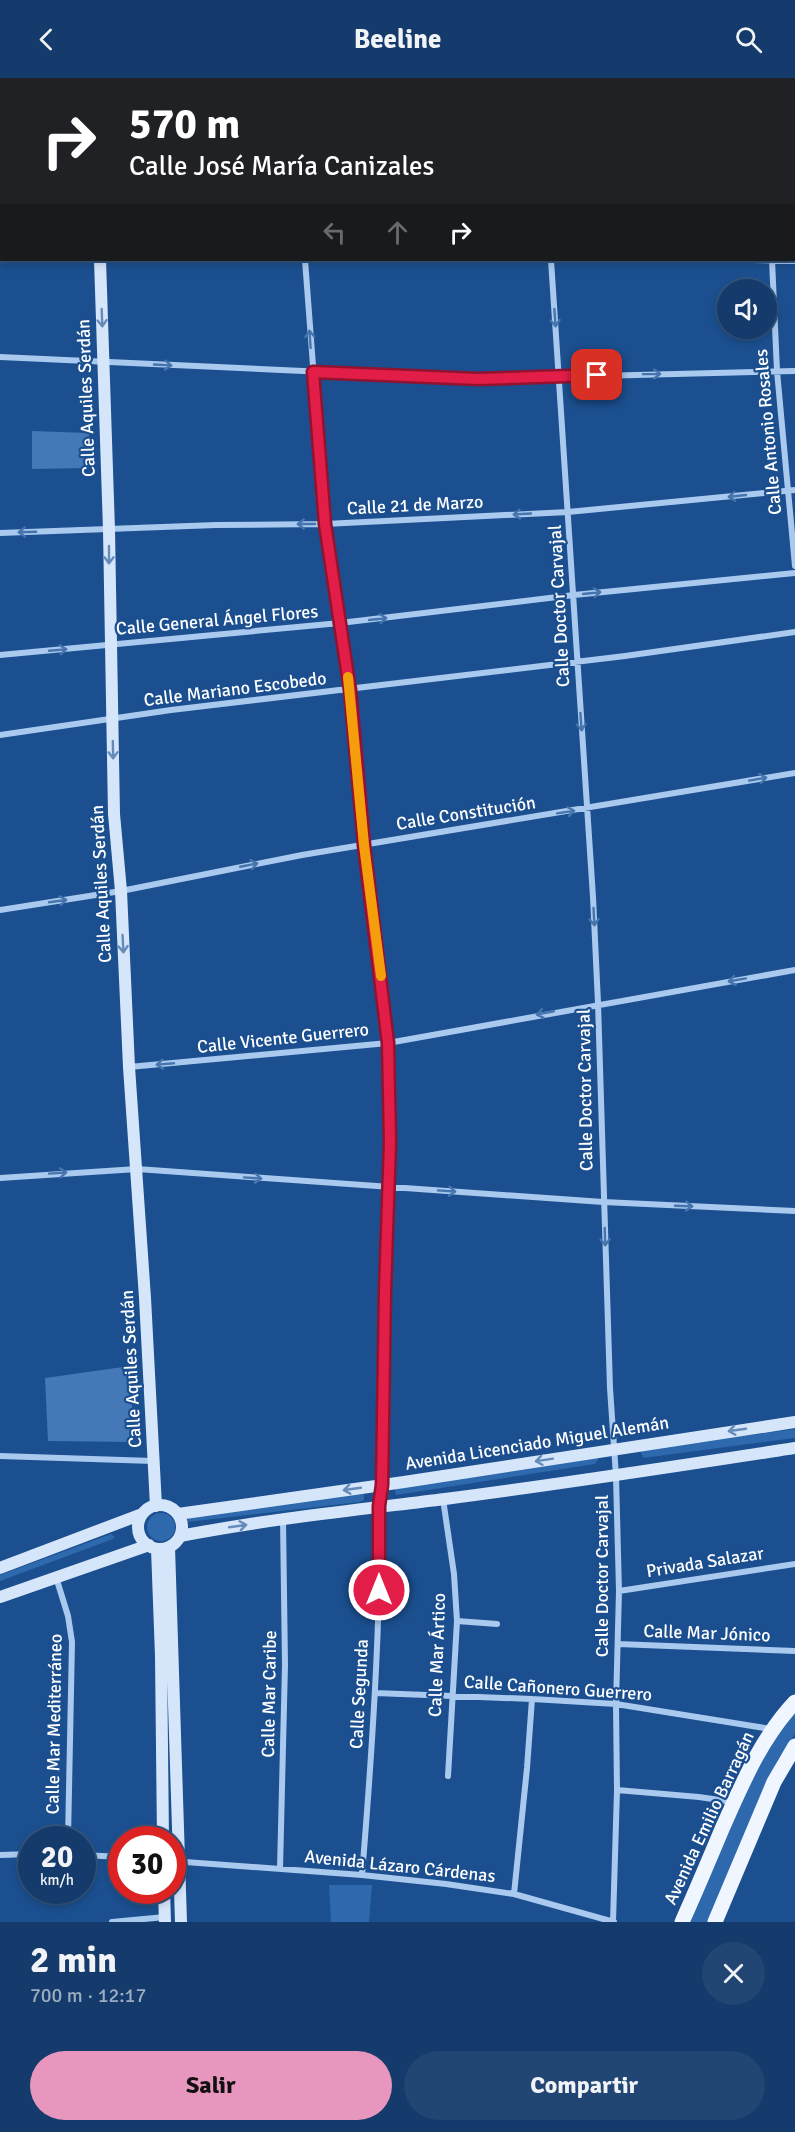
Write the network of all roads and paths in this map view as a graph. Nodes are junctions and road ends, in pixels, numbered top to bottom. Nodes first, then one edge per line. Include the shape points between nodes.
1 (100, 261) edge
2 (305, 261) edge
3 (551, 261) edge
4 (772, 261) edge
5 (0, 357) edge
6 (103, 362) junction
7 (777, 371) junction
8 (795, 371) edge
9 (313, 372) junction
10 (560, 377) junction
11 (795, 490) edge
12 (787, 491) junction
13 (568, 512) junction
14 (325, 524) junction
15 (109, 530) junction
16 (0, 533) edge
17 (795, 566) edge
18 (795, 573) edge
19 (574, 595) junction
20 (340, 623) junction
21 (795, 632) edge
22 (110, 645) junction
23 (0, 655) edge
24 (577, 661) junction
25 (350, 690) junction
26 (112, 720) junction
27 (0, 735) edge
28 (795, 773) edge
29 (586, 809) junction
30 (364, 845) junction
31 (121, 891) junction
32 (0, 910) edge
33 (795, 970) edge
34 (598, 1004) junction
35 (388, 1043) junction
36 (129, 1068) junction
37 (137, 1169) junction
38 (0, 1178) edge
39 (388, 1187) junction
40 (603, 1202) junction
41 (795, 1211) edge
42 (795, 1422) edge
43 (795, 1448) edge
44 (615, 1449) junction
45 (0, 1456) edge
46 (154, 1461) junction
47 (616, 1476) junction
48 (382, 1485) junction
49 (443, 1499) junction
50 (156, 1506) junction
51 (379, 1506) junction
52 (142, 1514) junction
53 (178, 1514) junction
54 (283, 1519) junction
55 (180, 1536) junction
56 (158, 1547) junction
57 (795, 1564) edge
58 (0, 1568) edge
59 (56, 1576) junction
60 (619, 1591) junction
61 (0, 1597) edge
62 (456, 1621) junction
63 (497, 1624) dead end
64 (618, 1644) junction
65 (795, 1651) edge
66 (375, 1694) junction
67 (452, 1696) junction
68 (532, 1699) junction
69 (795, 1702) edge
70 (616, 1704) junction
71 (772, 1729) junction
72 (795, 1746) edge
73 (448, 1776) dead end
74 (617, 1790) junction
75 (734, 1802) junction
76 (68, 1826) edge
77 (163, 1826) edge
78 (174, 1826) edge
79 (18, 1854) edge
80 (0, 1855) edge
81 (186, 1862) edge
82 (280, 1869) junction
83 (362, 1875) junction
84 (514, 1894) junction
85 (164, 1904) edge
86 (180, 1904) edge
87 (598, 1919) edge
88 (165, 1920) edge
89 (112, 1922) edge
90 (181, 1922) edge
91 (614, 1922) edge
92 (682, 1922) edge
93 (715, 1922) edge

1 -> 6 street, Calle Aquiles Serdán
9 -> 2 street, Calle Segunda
3 -> 10 street, Calle Doctor Carvajal
4 - 7 street, Calle Antonio Rosales
5 - 6 street
6 -> 9 street
6 - 15 street, Calle Aquiles Serdán
7 - 8 street
10 -> 7 street
7 - 12 street, Calle Antonio Rosales
9 - 10 street via 478,379
9 - 14 street, Calle Segunda
10 - 13 street, Calle Doctor Carvajal
11 - 12 street, Calle 21 de Marzo
12 -> 13 street, Calle 21 de Marzo
12 - 17 street, Calle Antonio Rosales
13 -> 14 street, Calle 21 de Marzo
13 - 19 street, Calle Doctor Carvajal
14 -> 15 street, Calle 21 de Marzo
14 - 20 street, Calle Segunda
15 -> 16 street, Calle 21 de Marzo
15 -> 22 street, Calle Aquiles Serdán
19 -> 18 street, Calle General Ángel Flores
20 -> 19 street, Calle General Ángel Flores
19 - 24 street, Calle Doctor Carvajal
20 - 22 street, Calle General Ángel Flores
20 - 25 street, Calle Segunda
21 - 24 street, Calle Mariano Escobedo
23 -> 22 street, Calle General Ángel Flores
22 - 26 street, Calle Aquiles Serdán
24 - 25 street, Calle Mariano Escobedo
24 -> 29 street, Calle Doctor Carvajal
25 - 26 street, Calle Mariano Escobedo
25 - 30 street, Calle Segunda
26 - 27 street, Calle Mariano Escobedo
26 -> 31 street, Calle Aquiles Serdán
29 -> 28 street, Calle Constitución
30 -> 29 street, Calle Constitución
29 -> 34 street, Calle Doctor Carvajal
31 -> 30 street, Calle Constitución
30 - 35 street, Calle Segunda
32 -> 31 street, Calle Constitución
31 -> 36 street, Calle Aquiles Serdán
33 -> 34 street, Calle Vicente Guerrero
34 -> 35 street, Calle Vicente Guerrero
34 - 40 street, Calle Doctor Carvajal
35 -> 36 street, Calle Vicente Guerrero
35 - 39 street, Calle Segunda
36 - 37 street, Calle Aquiles Serdán
38 -> 37 street
37 -> 39 street
37 - 46 street, Calle Aquiles Serdán
39 -> 40 street
39 - 48 street, Calle Segunda
40 -> 41 street
40 -> 44 street, Calle Doctor Carvajal
42 -> 44 street, Avenida Licenciado Miguel Alemán
43 - 47 street
44 - 47 street, Calle Doctor Carvajal
44 -> 48 street, Avenida Licenciado Miguel Alemán
45 - 46 street
46 - 50 street, Calle Aquiles Serdán
47 - 49 street
47 - 60 street, Calle Doctor Carvajal
48 - 51 street, Calle Segunda
48 -> 53 street, Avenida Licenciado Miguel Alemán
49 - 51 street
49 - 62 street, Calle Mar Ártico
50 - 52 street
50 - 53 street via 169,1507
51 - 54 street
51 - 66 street, Calle Segunda
52 - 56 street via 138,1528 144,1541
52 - 58 street
53 - 55 street
55 -> 54 street
54 - 82 street, Calle Mar Caribe via 286,1655
55 - 56 street
56 - 59 street
56 - 77 street
56 - 78 street
57 - 60 street, Privada Salazar
59 - 61 street
59 - 76 street, Calle Mar Mediterráneo via 72,1642
60 - 64 street, Calle Doctor Carvajal
62 - 63 street
62 - 67 street, Calle Mar Ártico
64 - 65 street, Calle Mar Jónico
64 - 70 street, Calle Doctor Carvajal
66 - 67 street, Calle Cañonero Guerrero
66 - 83 street, Calle Segunda
67 - 68 street, Calle Cañonero Guerrero
67 - 73 street, Calle Mar Ártico
68 - 70 street, Calle Cañonero Guerrero
68 - 84 street
69 - 71 main road, Avenida Emilio Barragán
70 - 71 street, Calle Cañonero Guerrero
70 - 74 street, Calle Doctor Carvajal
71 - 75 main road, Avenida Emilio Barragán
72 - 93 main road via 774,1782
74 - 75 street
74 - 91 street, Calle Doctor Carvajal
75 - 92 main road, Avenida Emilio Barragán
79 - 80 street
81 - 82 street, Avenida Lázaro Cárdenas
82 - 83 street, Avenida Lázaro Cárdenas
83 - 84 street, Avenida Lázaro Cárdenas
84 - 87 street, Avenida Lázaro Cárdenas
85 - 88 street
86 - 90 street
87 - 91 street, Avenida Lázaro Cárdenas
88 - 89 street

